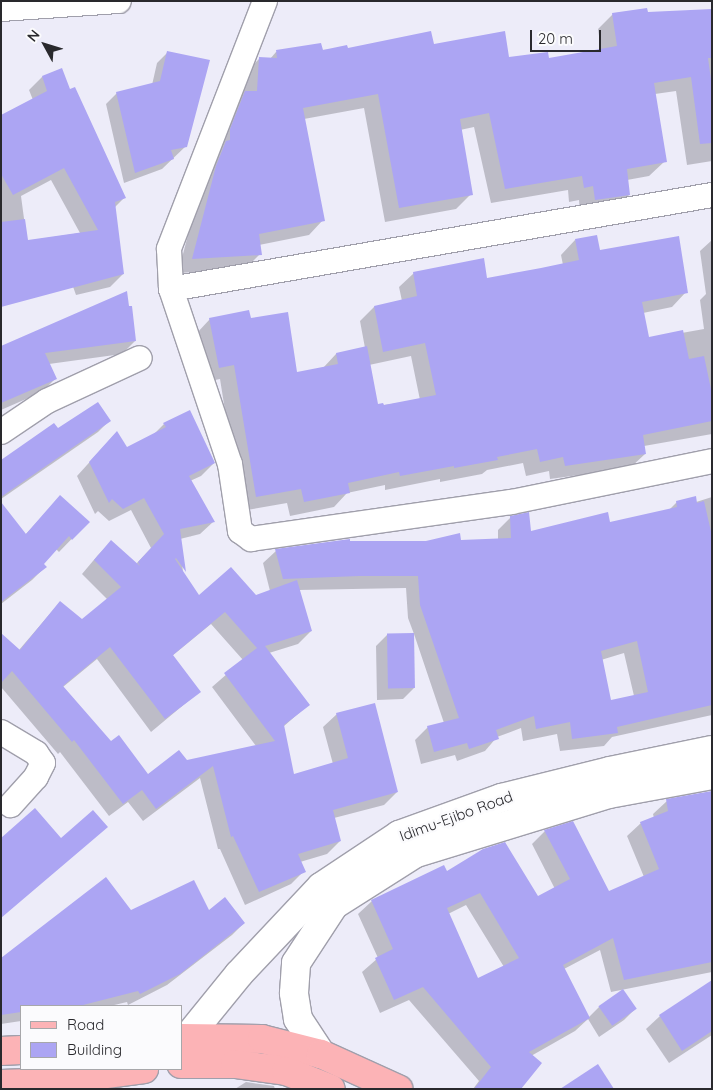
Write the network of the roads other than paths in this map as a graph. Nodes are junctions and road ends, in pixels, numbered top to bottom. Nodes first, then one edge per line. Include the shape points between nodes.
1 (118, 1) edge
2 (265, 1) edge
3 (1, 9) edge
4 (712, 195) edge
5 (171, 289) junction
6 (140, 358) dead end
7 (1, 432) edge
8 (712, 461) edge
9 (1, 732) edge
10 (712, 750) edge
11 (712, 775) edge
12 (11, 805) dead end
13 (183, 1046) edge
14 (20, 1050) edge
15 (1, 1051) edge
16 (321, 1054) junction
17 (136, 1070) edge
18 (1, 1084) edge
19 (331, 1089) edge
20 (398, 1089) edge

1 - 3 street
2 - 5 street via 169,248
4 - 5 street
5 - 8 street via 230,464 240,531 251,539 512,502
6 - 7 street via 47,401
9 - 12 street via 36,753 43,763 36,777
10 - 13 main road, Idimu-Ejibo Road via 501,798 399,835 321,887 239,974
11 - 16 main road, Idimu-Ejibo Road via 609,794 416,853 334,905 296,963 294,994 298,1019
13 - 16 main road via 262,1039
13 - 19 main road via 235,1064 286,1070
14 - 15 main road
16 - 20 main road
17 - 18 main road via 38,1083

